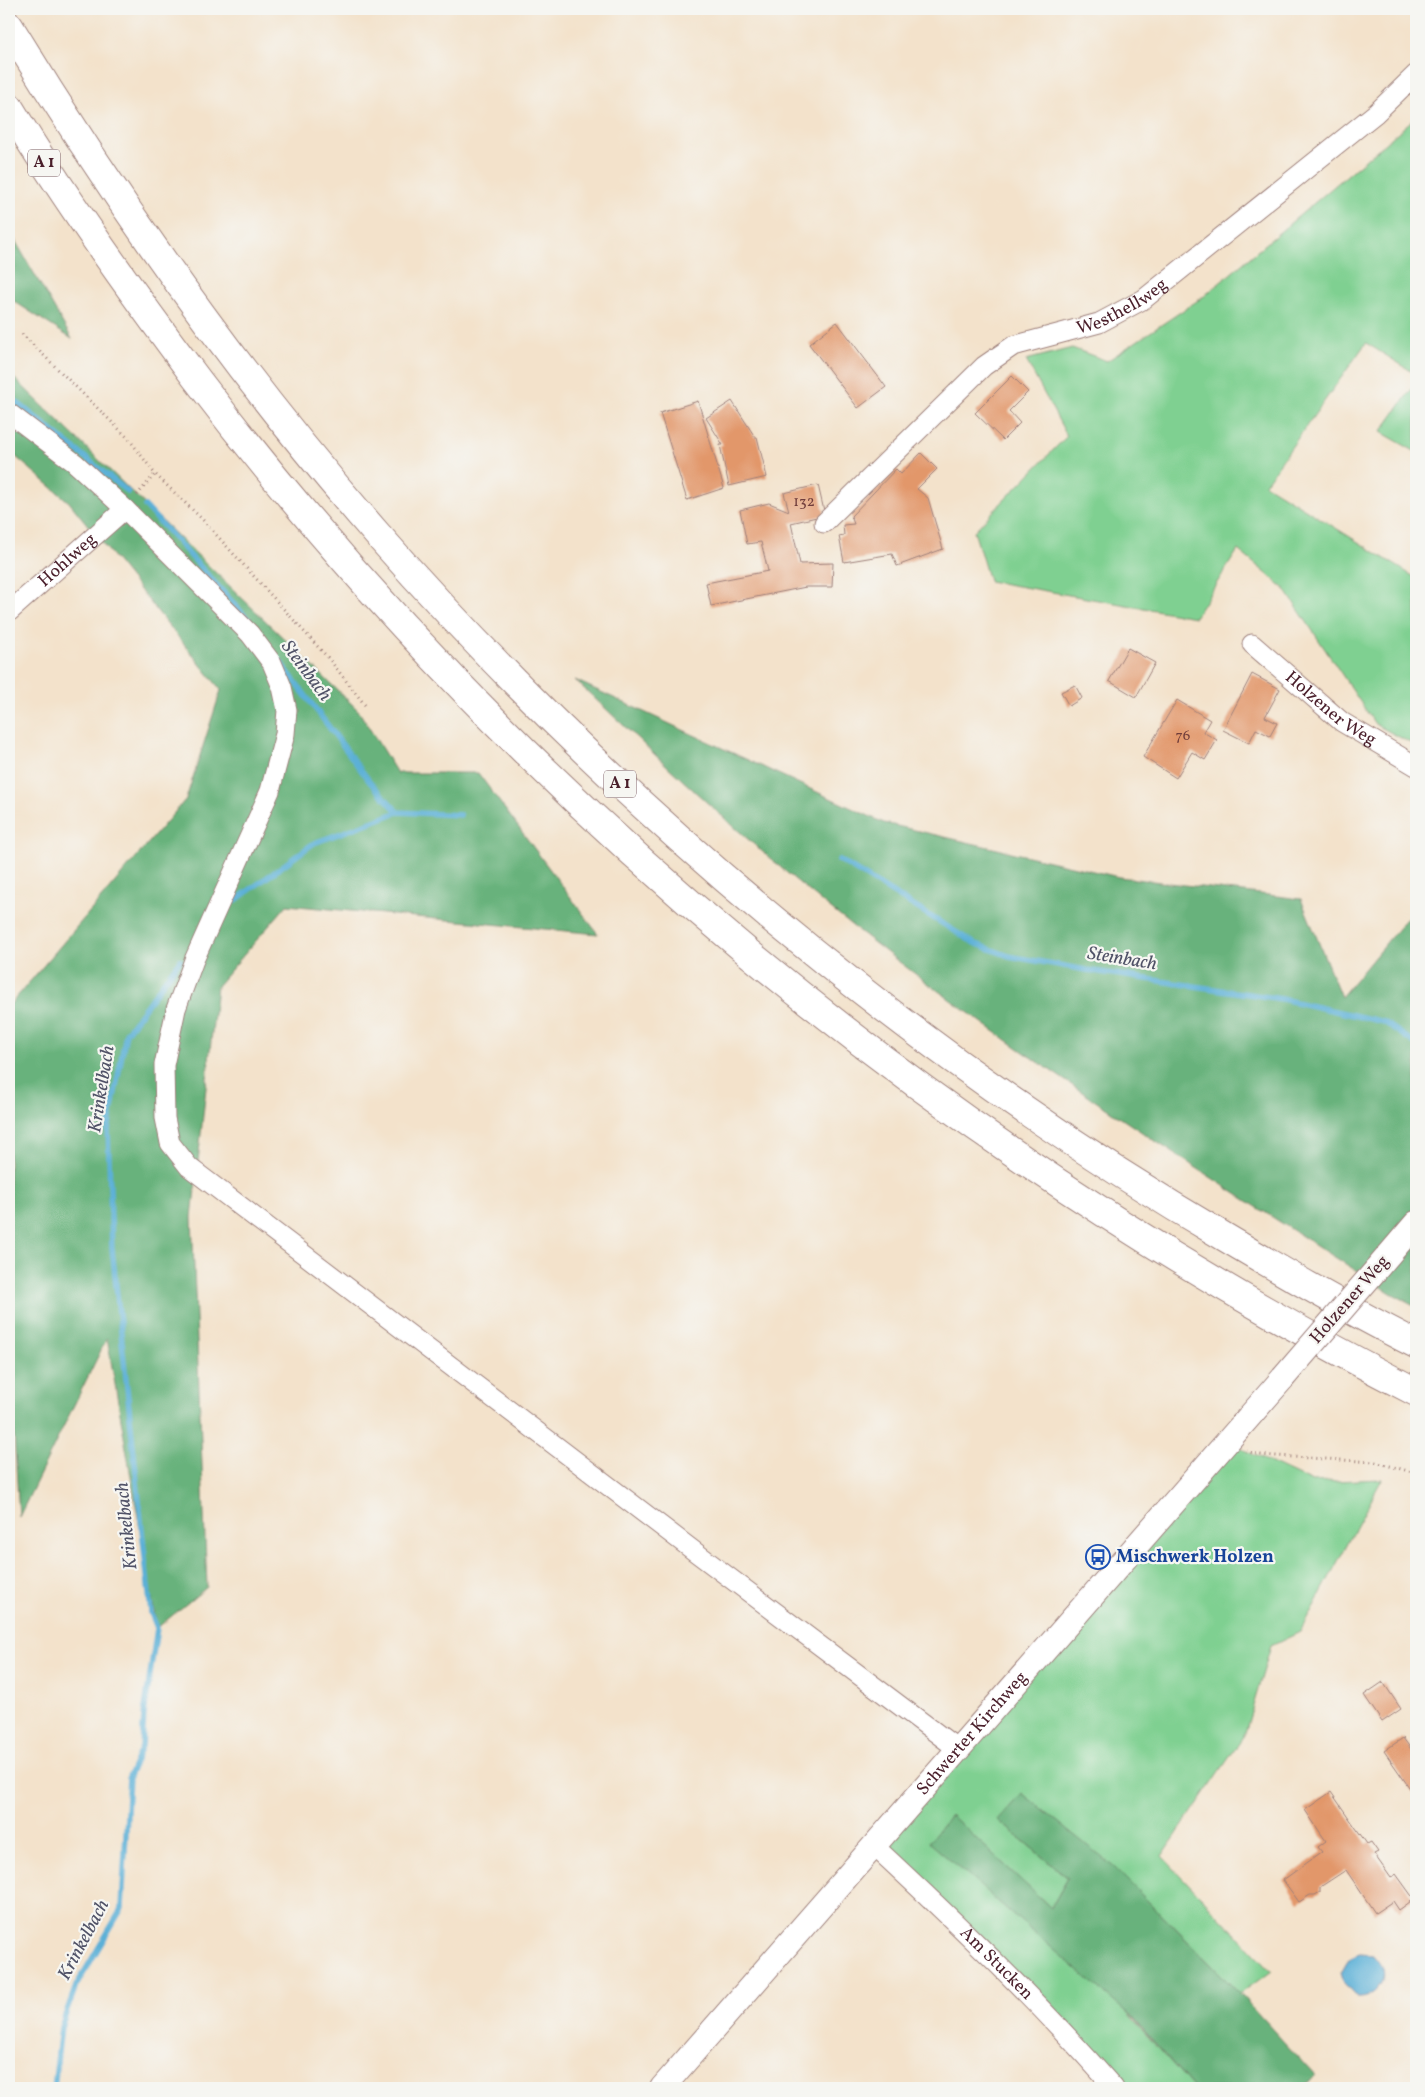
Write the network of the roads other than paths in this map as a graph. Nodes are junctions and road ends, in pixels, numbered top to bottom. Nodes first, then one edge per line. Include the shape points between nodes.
1 (9, 26) edge
2 (1416, 74) edge
3 (9, 107) edge
4 (9, 413) edge
5 (125, 509) junction
6 (824, 523) dead end
7 (9, 612) edge
8 (1252, 644) dead end
9 (1416, 766) edge
10 (1416, 1223) edge
11 (1416, 1344) edge
12 (1283, 1378) joint
13 (1416, 1392) edge
14 (959, 1750) junction
15 (873, 1845) junction
16 (662, 2088) edge
17 (1114, 2088) edge

1 - 11 highway, A 1 via 58,107 151,245 255,386 376,533 456,620 632,795 829,966 1025,1112 1152,1195 1292,1277
2 - 6 street, Westhellweg via 1376,113 1144,299 1099,323 1013,346 984,366
3 - 13 highway, A 1 via 114,268 287,494 446,673 611,834 699,913 806,1001 880,1059 1005,1148 1135,1233 1272,1316
4 - 5 street via 75,463
5 - 7 street, Hohlweg
5 - 14 street via 250,634 272,663 287,710 285,734 270,791 194,960 176,1009 164,1065 165,1118 170,1143 189,1167
8 - 9 street, Holzener Weg via 1342,722
10 - 12 main road, Holzener Weg, bridge
12 - 14 main road, Schwerter Kirchweg
14 - 15 main road, Schwerter Kirchweg
15 - 16 main road, Schwerter Kirchweg
15 - 17 street, Am Stucken via 1013,1978

